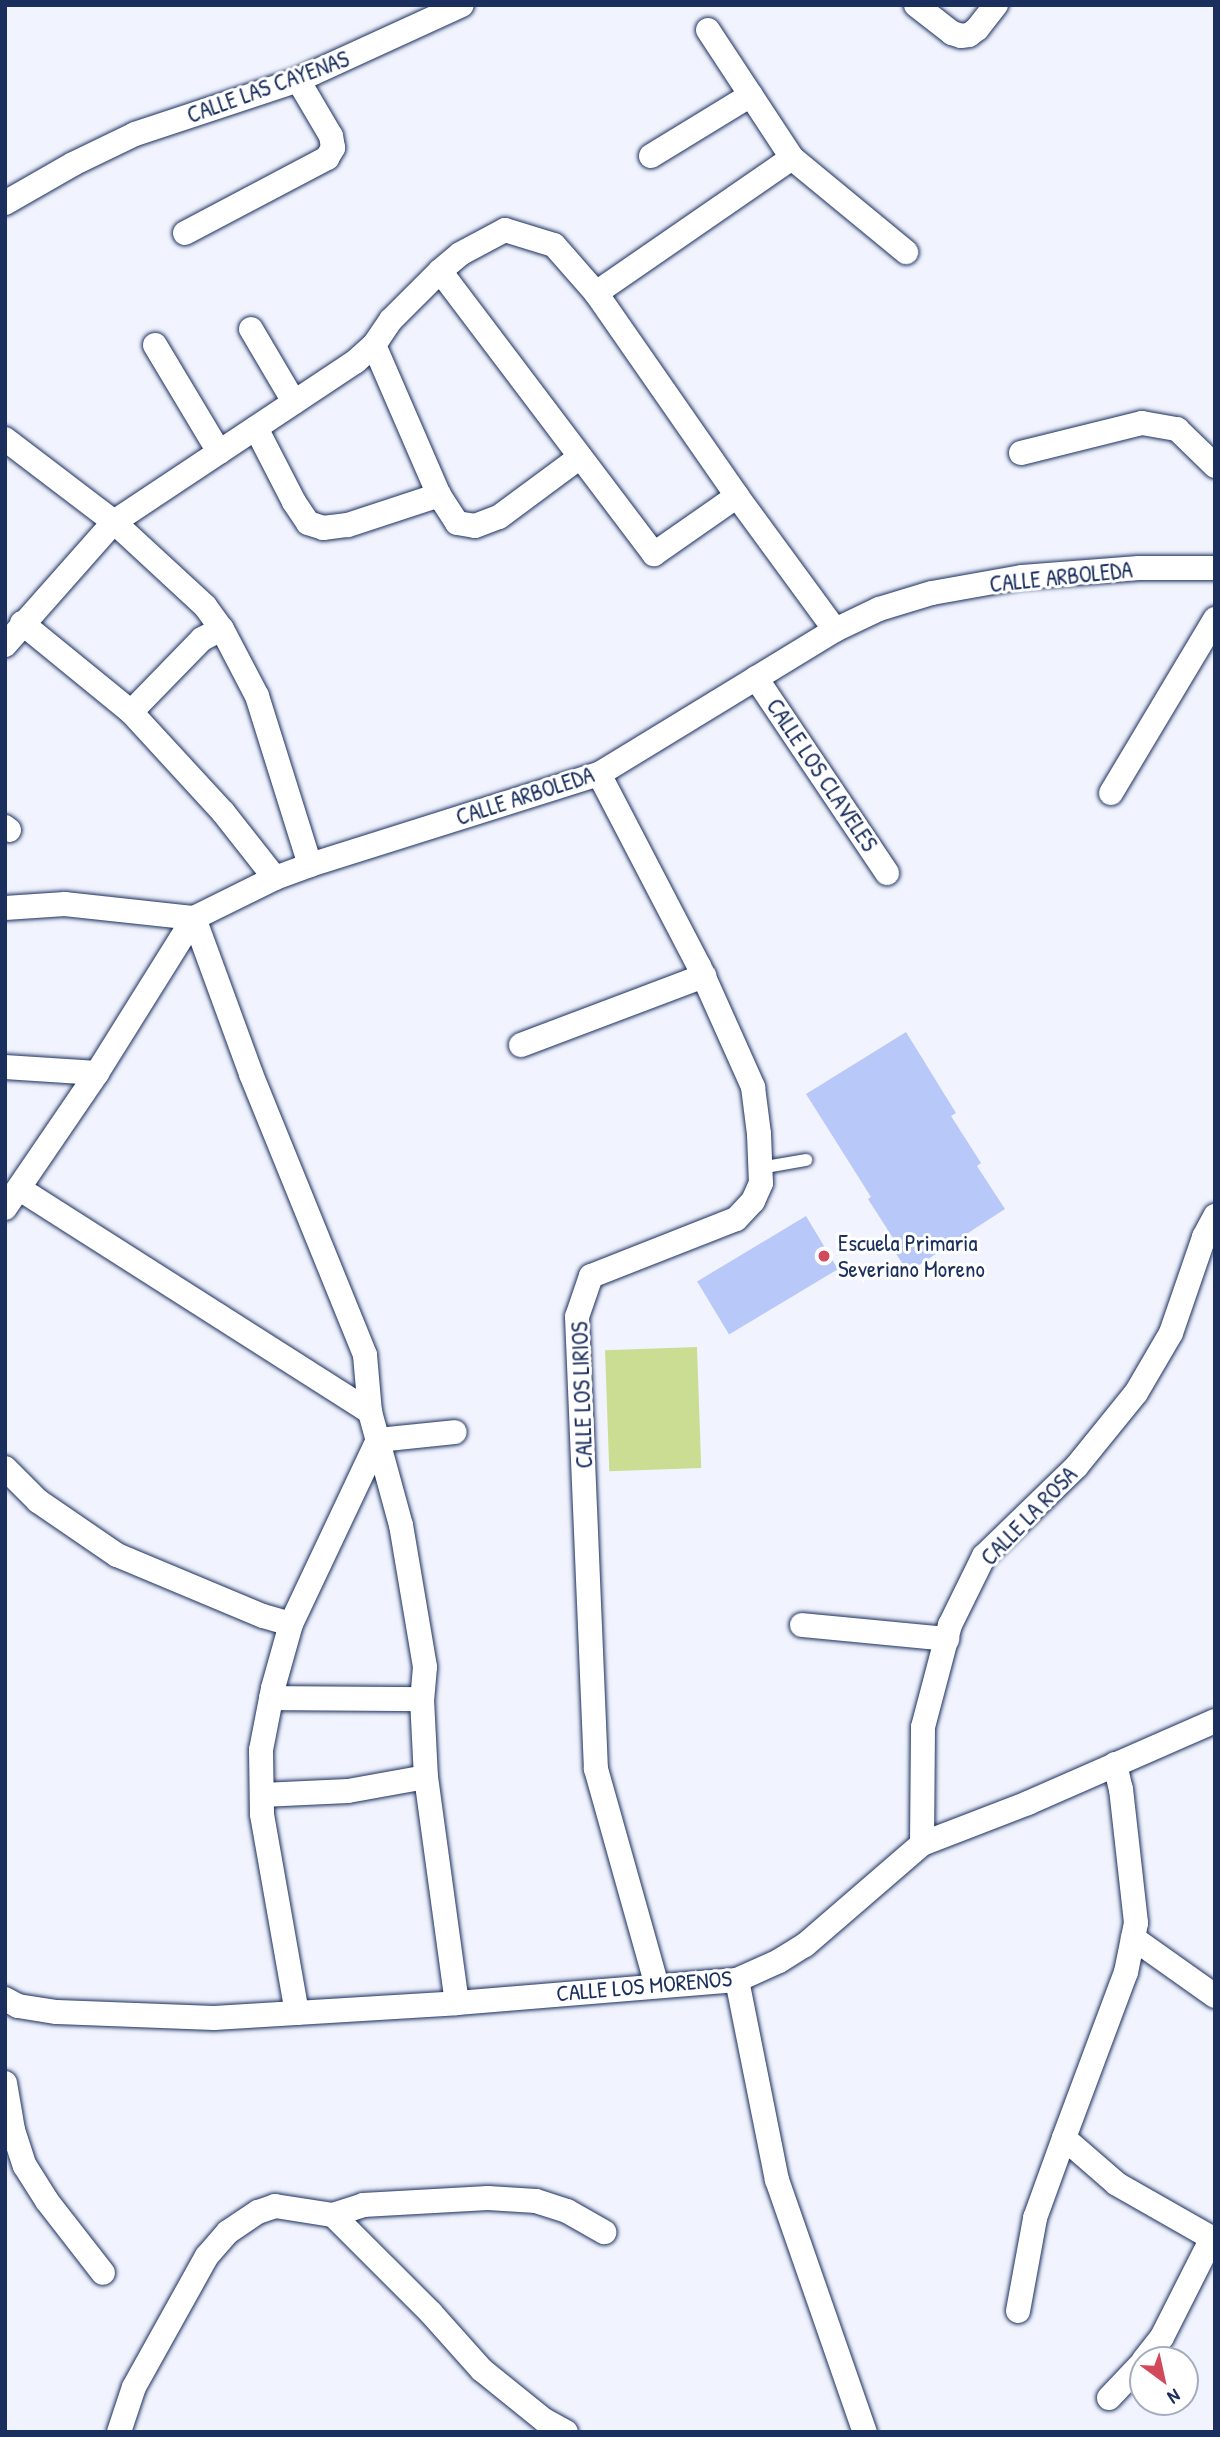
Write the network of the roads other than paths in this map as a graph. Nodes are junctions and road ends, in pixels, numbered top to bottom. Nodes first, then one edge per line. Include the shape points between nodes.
1 (462, 5) edge
2 (916, 5) edge
3 (996, 5) edge
4 (708, 30) dead end
5 (298, 80) junction
6 (751, 95) junction
7 (652, 156) dead end
8 (792, 158) junction
9 (5, 203) edge
10 (185, 233) dead end
11 (906, 252) dead end
12 (440, 271) junction
13 (596, 293) junction
14 (250, 329) dead end
15 (155, 345) dead end
16 (374, 345) junction
17 (294, 402) junction
18 (256, 428) junction
19 (5, 439) edge
20 (219, 452) junction
21 (1021, 453) dead end
22 (580, 457) junction
23 (1215, 466) edge
24 (439, 495) junction
25 (737, 496) junction
26 (114, 522) junction
27 (1215, 568) edge
28 (1215, 619) edge
29 (22, 623) junction
30 (222, 629) junction
31 (835, 630) junction
32 (5, 645) edge
33 (755, 678) junction
34 (131, 712) junction
35 (599, 774) junction
36 (1111, 793) dead end
37 (310, 865) junction
38 (887, 873) dead end
39 (275, 878) junction
40 (5, 908) edge
41 (194, 918) junction
42 (704, 976) junction
43 (521, 1045) dead end
44 (5, 1067) edge
45 (97, 1073) junction
46 (806, 1160) dead end
47 (760, 1168) junction
48 (13, 1198) edge
49 (1215, 1216) edge
50 (370, 1412) junction
51 (455, 1432) dead end
52 (378, 1440) junction
53 (5, 1468) edge
54 (290, 1623) junction
55 (802, 1625) dead end
56 (947, 1639) junction
57 (271, 1698) junction
58 (422, 1699) junction
59 (1215, 1721) edge
60 (1115, 1764) junction
61 (426, 1777) junction
62 (262, 1795) junction
63 (922, 1844) junction
64 (1133, 1938) junction
65 (737, 1980) junction
66 (657, 1986) junction
67 (1215, 1996) edge
68 (5, 1999) edge
69 (457, 2003) junction
70 (297, 2013) junction
71 (5, 2083) edge
72 (1064, 2138) junction
73 (333, 2215) junction
74 (604, 2232) dead end
75 (1213, 2239) edge
76 (103, 2273) dead end
77 (1018, 2311) dead end
78 (1155, 2346) edge
79 (1129, 2377) edge
80 (1109, 2398) dead end
81 (119, 2432) edge
82 (566, 2432) edge
83 (864, 2432) edge

1 - 5 street, CALLE LAS CAYENAS
2 - 3 street via 961,36 970,36
4 - 6 street
5 - 9 street, CALLE LAS CAYENAS via 135,134
5 - 10 street via 331,136 333,148 327,158
6 - 7 street
6 - 8 street
8 - 11 street
8 - 13 street
12 - 13 street via 460,254 505,230 554,245
12 - 16 street via 391,320
12 - 22 street
13 - 25 street
14 - 17 street
15 - 20 street
16 - 17 street
16 - 24 street
17 - 18 street
18 - 20 street
18 - 24 street via 308,523 323,528 348,525
19 - 26 street
20 - 26 street
21 - 23 street via 1142,423 1177,429
22 - 24 street via 499,517 475,526 457,523
22 - 25 street via 654,554
25 - 31 street
26 - 29 street
26 - 30 street via 197,598
27 - 31 street, CALLE ARBOLEDA via 1139,568 1009,579 932,593 878,609
28 - 36 street
29 - 32 street
29 - 34 street
30 - 34 street via 202,639
30 - 37 street via 257,696
31 - 33 street, CALLE ARBOLEDA
33 - 35 street, CALLE ARBOLEDA
33 - 38 street, CALLE LOS CLAVELES
34 - 39 street via 223,812
35 - 37 street, CALLE ARBOLEDA
35 - 42 street, CALLE LOS LIRIOS
37 - 39 street, CALLE ARBOLEDA
39 - 41 street, CALLE ARBOLEDA
40 - 41 street via 65,904
41 - 45 street
41 - 50 street via 251,1074 365,1356
42 - 43 street
42 - 47 street, CALLE LOS LIRIOS via 753,1087
44 - 45 street
45 - 48 street
46 - 47 lane
47 - 66 street, CALLE LOS LIRIOS via 761,1183 753,1201 736,1219 591,1276 577,1317 596,1769
48 - 50 street
49 - 56 street, CALLE LA ROSA via 1171,1333 1136,1393 1076,1467 985,1556
50 - 52 street
51 - 52 street
52 - 54 street
52 - 58 street via 401,1525 423,1654
53 - 54 street via 38,1502 117,1555
54 - 57 street
55 - 56 street
56 - 63 street, CALLE LA ROSA via 923,1727
57 - 58 street
57 - 62 street via 261,1750
58 - 61 street
59 - 60 street, CALLE LOS MORENOS
60 - 63 street, CALLE LOS MORENOS
60 - 64 street via 1136,1923
61 - 62 street via 348,1791
61 - 69 street
62 - 70 street
63 - 65 street, CALLE LOS MORENOS via 806,1945
64 - 67 street
64 - 72 street via 1126,1972
65 - 66 street, CALLE LOS MORENOS
65 - 83 street via 776,2180
66 - 69 street, CALLE LOS MORENOS
68 - 70 street, CALLE LOS MORENOS via 18,2006 57,2012 214,2018
69 - 70 street, CALLE LOS MORENOS
71 - 76 street via 25,2166
72 - 75 street via 1117,2184
72 - 77 street via 1035,2218
73 - 74 street via 363,2205 488,2198 536,2201 567,2211
73 - 81 street via 275,2206 228,2232 206,2256 134,2387
73 - 82 street via 482,2370
75 - 78 street
79 - 80 street

